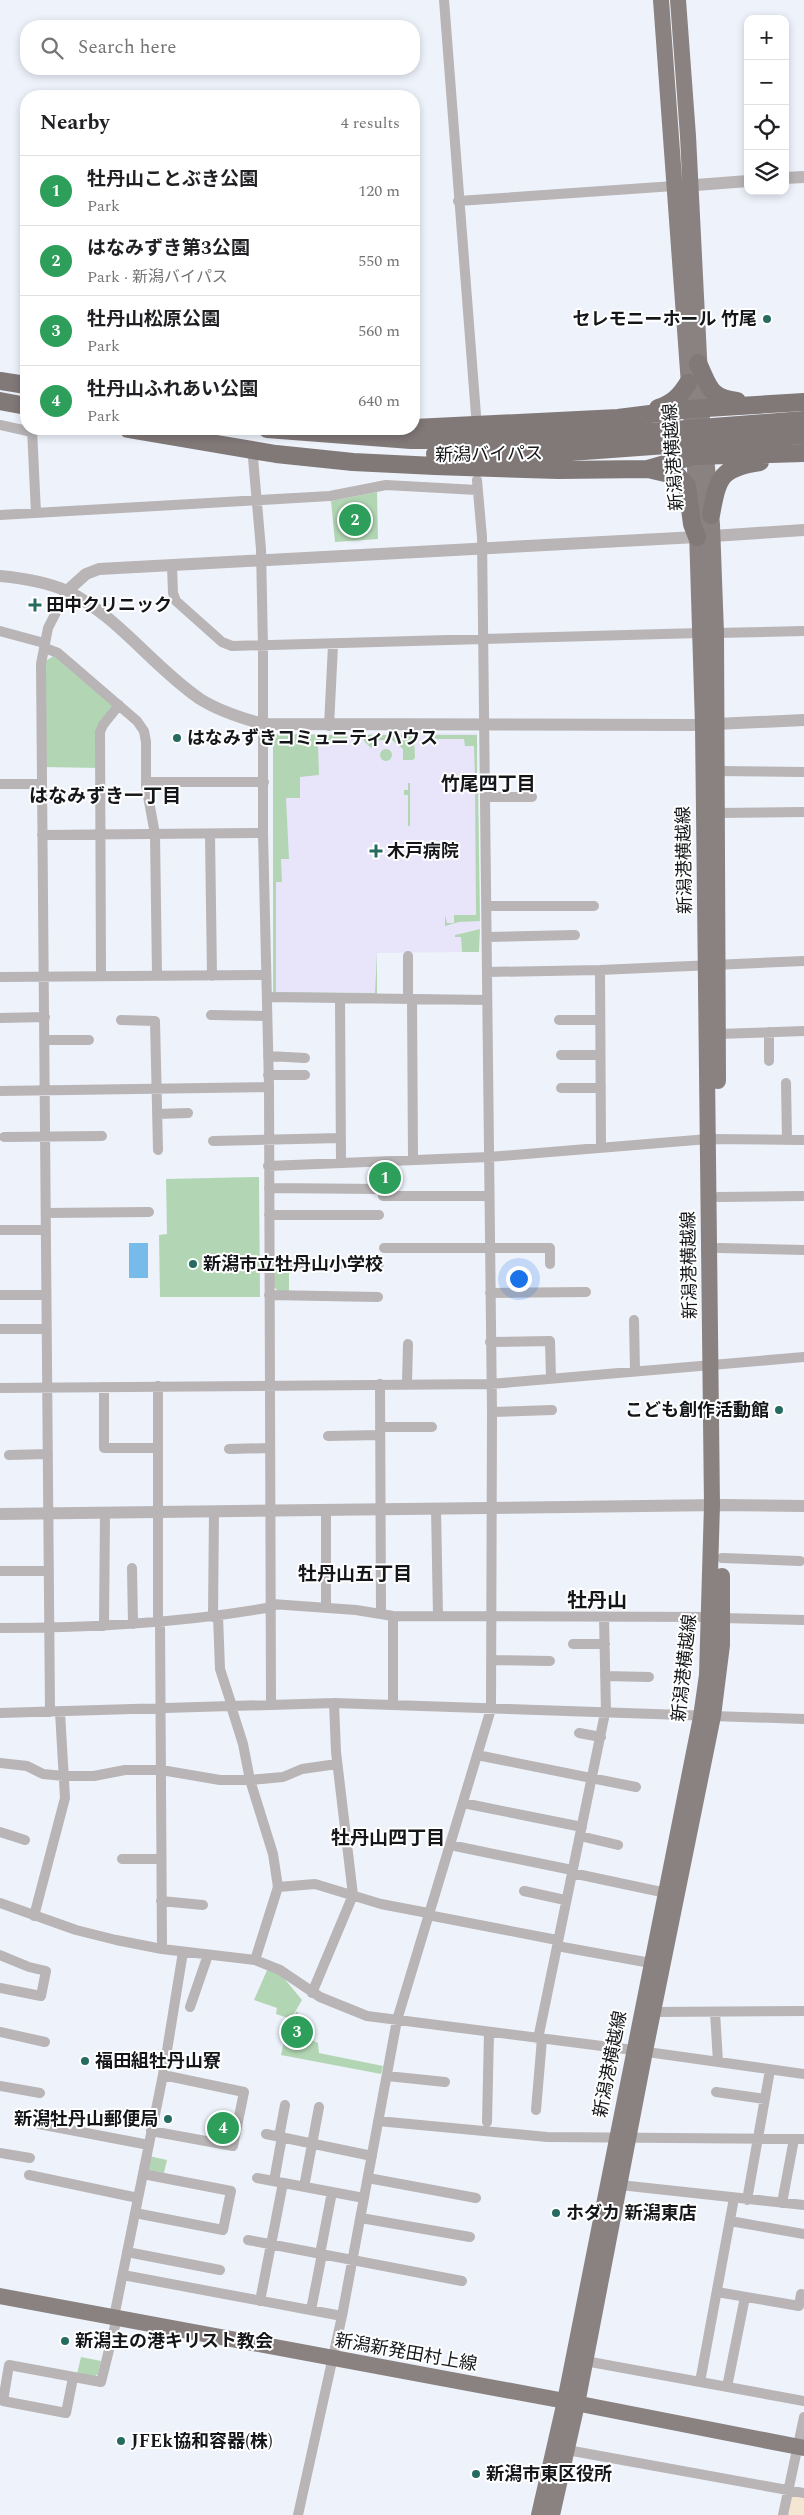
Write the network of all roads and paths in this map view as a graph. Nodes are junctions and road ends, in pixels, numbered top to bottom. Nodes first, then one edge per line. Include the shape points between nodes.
1 (444, 0) edge
2 (661, 0) edge
3 (678, 0) edge
4 (804, 177) edge
5 (789, 178) edge
6 (744, 181) edge
7 (691, 185) junction
8 (674, 186) junction
9 (458, 201) junction
10 (698, 363) junction
11 (0, 381) edge
12 (688, 383) junction
13 (20, 384) edge
14 (0, 401) edge
15 (804, 402) edge
16 (774, 404) junction
17 (20, 405) edge
18 (643, 413) junction
19 (476, 415) dead end
20 (696, 417) junction
21 (618, 418) junction
22 (804, 420) edge
23 (0, 425) edge
24 (20, 428) edge
25 (420, 428) edge
26 (32, 435) edge
27 (164, 435) edge
28 (213, 435) edge
29 (326, 435) edge
30 (804, 435) edge
31 (571, 445) junction
32 (804, 454) edge
33 (699, 455) junction
34 (253, 458) dead end
35 (648, 469) junction
36 (255, 500) junction
37 (36, 513) junction
38 (0, 515) edge
39 (711, 515) junction
40 (804, 530) edge
41 (705, 536) junction
42 (481, 548) junction
43 (261, 561) junction
44 (172, 566) junction
45 (0, 576) edge
46 (66, 592) junction
47 (0, 631) edge
48 (804, 631) edge
49 (708, 633) junction
50 (482, 641) junction
51 (44, 645) junction
52 (333, 645) junction
53 (263, 647) junction
54 (119, 705) junction
55 (804, 720) edge
56 (263, 724) junction
57 (484, 724) junction
58 (709, 724) junction
59 (329, 726) junction
60 (716, 771) junction
61 (804, 772) edge
62 (146, 782) junction
63 (264, 782) junction
64 (0, 784) edge
65 (42, 784) junction
66 (485, 797) junction
67 (532, 797) dead end
68 (804, 812) edge
69 (716, 813) junction
70 (155, 834) junction
71 (210, 834) junction
72 (264, 834) junction
73 (42, 835) junction
74 (102, 835) junction
75 (487, 906) junction
76 (594, 906) dead end
77 (575, 935) dead end
78 (487, 937) junction
79 (408, 956) dead end
80 (804, 961) edge
81 (712, 965) junction
82 (600, 970) junction
83 (487, 972) junction
84 (266, 975) junction
85 (101, 976) junction
86 (157, 976) junction
87 (212, 976) junction
88 (0, 977) edge
89 (45, 977) junction
90 (267, 997) junction
91 (340, 998) junction
92 (410, 998) junction
93 (487, 1000) junction
94 (211, 1015) dead end
95 (267, 1016) junction
96 (45, 1017) junction
97 (0, 1018) edge
98 (122, 1020) dead end
99 (559, 1020) dead end
100 (600, 1020) junction
101 (804, 1031) edge
102 (769, 1032) junction
103 (718, 1034) junction
104 (45, 1040) junction
105 (89, 1040) dead end
106 (561, 1055) dead end
107 (600, 1055) junction
108 (268, 1056) junction
109 (305, 1058) dead end
110 (769, 1061) dead end
111 (268, 1074) junction
112 (305, 1075) dead end
113 (786, 1083) dead end
114 (269, 1087) junction
115 (561, 1088) dead end
116 (601, 1088) junction
117 (156, 1089) junction
118 (46, 1090) junction
119 (0, 1091) edge
120 (188, 1113) dead end
121 (157, 1114) junction
122 (102, 1136) dead end
123 (46, 1137) junction
124 (4, 1138) dead end
125 (341, 1138) junction
126 (713, 1139) junction
127 (269, 1140) junction
128 (787, 1140) junction
129 (804, 1140) edge
130 (214, 1141) dead end
131 (601, 1148) junction
132 (158, 1150) dead end
133 (489, 1157) junction
134 (413, 1160) junction
135 (341, 1163) junction
136 (268, 1166) junction
137 (269, 1188) junction
138 (489, 1196) junction
139 (804, 1196) edge
140 (718, 1197) junction
141 (149, 1212) dead end
142 (46, 1213) junction
143 (269, 1215) junction
144 (379, 1215) dead end
145 (0, 1230) edge
146 (46, 1230) junction
147 (384, 1248) dead end
148 (489, 1248) junction
149 (719, 1248) junction
150 (804, 1250) edge
151 (269, 1264) junction
152 (380, 1264) dead end
153 (550, 1264) dead end
154 (586, 1292) dead end
155 (490, 1293) junction
156 (0, 1295) edge
157 (46, 1295) junction
158 (269, 1295) junction
159 (378, 1297) dead end
160 (634, 1320) dead end
161 (0, 1329) edge
162 (46, 1329) junction
163 (490, 1342) junction
164 (408, 1344) dead end
165 (804, 1357) edge
166 (715, 1364) junction
167 (635, 1370) junction
168 (551, 1378) junction
169 (407, 1383) junction
170 (270, 1384) junction
171 (380, 1384) junction
172 (490, 1384) junction
173 (158, 1386) junction
174 (104, 1387) junction
175 (0, 1388) edge
176 (46, 1388) junction
177 (552, 1410) dead end
178 (492, 1412) junction
179 (432, 1427) dead end
180 (380, 1431) junction
181 (328, 1436) dead end
182 (158, 1448) junction
183 (270, 1448) junction
184 (229, 1449) dead end
185 (48, 1454) junction
186 (9, 1455) dead end
187 (716, 1505) junction
188 (804, 1506) edge
189 (436, 1508) junction
190 (492, 1508) junction
191 (381, 1509) junction
192 (326, 1510) junction
193 (214, 1511) junction
194 (272, 1511) junction
195 (159, 1512) junction
196 (105, 1513) junction
197 (0, 1514) edge
198 (48, 1514) junction
199 (722, 1558) junction
200 (800, 1561) dead end
201 (132, 1568) dead end
202 (0, 1571) edge
203 (49, 1571) junction
204 (272, 1606) junction
205 (326, 1607) junction
206 (381, 1614) junction
207 (215, 1616) junction
208 (393, 1616) junction
209 (438, 1616) junction
210 (492, 1617) junction
211 (604, 1617) junction
212 (716, 1618) junction
213 (804, 1620) edge
214 (159, 1621) junction
215 (133, 1624) junction
216 (104, 1626) junction
217 (0, 1628) edge
218 (50, 1628) junction
219 (573, 1644) dead end
220 (604, 1644) junction
221 (492, 1660) junction
222 (550, 1661) dead end
223 (605, 1676) junction
224 (649, 1677) dead end
225 (334, 1703) junction
226 (271, 1704) junction
227 (393, 1705) junction
228 (231, 1706) junction
229 (161, 1709) junction
230 (491, 1709) junction
231 (55, 1712) junction
232 (0, 1713) edge
233 (605, 1713) junction
234 (707, 1716) junction
235 (804, 1719) edge
236 (580, 1733) dead end
237 (601, 1736) junction
238 (477, 1755) junction
239 (0, 1763) edge
240 (337, 1764) junction
241 (161, 1770) junction
242 (64, 1776) junction
243 (593, 1777) junction
244 (250, 1780) junction
245 (636, 1787) dead end
246 (463, 1804) junction
247 (0, 1832) edge
248 (581, 1832) junction
249 (25, 1840) dead end
250 (450, 1845) junction
251 (618, 1845) dead end
252 (122, 1858) dead end
253 (161, 1859) junction
254 (572, 1872) junction
255 (278, 1887) junction
256 (524, 1892) dead end
257 (671, 1894) junction
258 (353, 1896) junction
259 (566, 1900) junction
260 (161, 1902) junction
261 (0, 1903) edge
262 (203, 1905) dead end
263 (428, 1914) junction
264 (34, 1916) junction
265 (557, 1943) junction
266 (162, 1949) junction
267 (184, 1952) junction
268 (208, 1954) junction
269 (0, 1955) edge
270 (255, 1960) junction
271 (656, 1964) junction
272 (0, 1988) edge
273 (312, 1993) junction
274 (190, 2007) dead end
275 (804, 2011) edge
276 (653, 2012) junction
277 (715, 2012) junction
278 (397, 2020) junction
279 (0, 2032) edge
280 (489, 2032) junction
281 (540, 2039) junction
282 (45, 2042) dead end
283 (639, 2051) junction
284 (718, 2062) junction
285 (770, 2070) junction
286 (804, 2074) edge
287 (162, 2075) junction
288 (387, 2076) junction
289 (445, 2082) dead end
290 (0, 2086) edge
291 (716, 2092) dead end
292 (40, 2093) dead end
293 (765, 2099) junction
294 (285, 2104) dead end
295 (319, 2107) dead end
296 (536, 2110) dead end
297 (378, 2121) junction
298 (487, 2122) dead end
299 (39, 2124) dead end
300 (152, 2131) junction
301 (266, 2134) dead end
302 (280, 2137) junction
303 (623, 2138) junction
304 (757, 2138) junction
305 (799, 2139) edge
306 (312, 2143) junction
307 (149, 2145) junction
308 (0, 2153) edge
309 (372, 2156) junction
310 (30, 2158) dead end
311 (143, 2174) junction
312 (29, 2175) dead end
313 (257, 2178) dead end
314 (368, 2178) junction
315 (278, 2182) junction
316 (620, 2184) junction
317 (304, 2187) junction
318 (332, 2192) junction
319 (138, 2198) junction
320 (364, 2198) junction
321 (476, 2198) dead end
322 (734, 2198) junction
323 (747, 2200) junction
324 (782, 2203) junction
325 (804, 2205) edge
326 (136, 2213) junction
327 (361, 2218) junction
328 (730, 2221) junction
329 (804, 2234) edge
330 (470, 2237) dead end
331 (248, 2240) dead end
332 (271, 2244) junction
333 (127, 2252) junction
334 (321, 2254) junction
335 (353, 2260) junction
336 (220, 2270) dead end
337 (123, 2275) junction
338 (462, 2281) dead end
339 (717, 2292) junction
340 (804, 2295) edge
341 (0, 2296) edge
342 (745, 2297) junction
343 (260, 2301) junction
344 (311, 2310) junction
345 (342, 2316) junction
346 (116, 2318) junction
347 (333, 2360) junction
348 (584, 2361) junction
349 (73, 2378) junction
350 (700, 2382) junction
351 (727, 2387) junction
352 (804, 2401) edge
353 (571, 2402) junction
354 (804, 2417) edge
355 (801, 2448) edge
356 (567, 2450) junction
357 (789, 2490) junction
358 (804, 2493) edge
359 (298, 2515) edge
360 (539, 2515) edge
361 (552, 2515) edge
362 (783, 2515) edge

1 - 9 street
2 - 8 main road, 新潟港横越線
3 - 7 main road, 新潟港横越線
4 - 5 street
6 - 7 street
7 - 8 street
7 - 10 main road, 新潟港横越線
8 - 9 street
8 - 12 main road, 新潟港横越線
9 - 19 street
10 - 16 highway via 712,393 719,398
10 - 20 main road, 新潟港横越線
11 - 13 highway
12 - 18 highway via 670,404
12 - 20 main road, 新潟港横越線
14 - 17 highway
15 - 16 highway
16 - 20 highway
18 - 20 highway
18 - 21 highway
20 - 21 highway
20 - 33 main road, 新潟港横越線
21 - 25 highway
22 - 31 highway, 新潟バイパス, bridge
23 - 24 street
26 - 37 street
27 - 35 highway via 276,454 353,462 558,470
28 - 31 highway, 新潟バイパス via 283,446 368,452 495,455
29 - 31 highway, 新潟バイパス
30 - 31 highway, 新潟バイパス, bridge
32 - 33 highway
32 - 39 highway via 740,465 726,473 719,481
33 - 35 highway
33 - 39 main road, 新潟港横越線
33 - 41 main road, 新潟港横越線
34 - 36 street
35 - 41 highway via 678,476 687,486 692,524
36 - 37 street
36 - 42 street via 330,496 386,485 477,485
36 - 43 street
37 - 38 street
39 - 41 main road, 新潟港横越線
40 - 41 street
41 - 42 street
41 - 49 main road, 新潟港横越線
42 - 43 street
42 - 50 street
43 - 44 street
43 - 53 street
44 - 46 street via 99,570 86,574
44 - 53 street via 176,601 222,642 232,646
45 - 46 street via 28,580
46 - 51 street via 48,628
46 - 56 street via 106,618 201,699 226,713
47 - 51 street
48 - 49 street
49 - 50 street
49 - 58 main road, 新潟港横越線
50 - 52 street
50 - 57 street
51 - 54 street
51 - 65 street via 41,664
52 - 53 street
52 - 59 street
53 - 56 street
54 - 62 street via 144,731
54 - 74 street via 100,732
55 - 58 street
56 - 59 street
56 - 63 street
57 - 58 street
57 - 59 street
57 - 66 street
58 - 60 main road, 新潟港横越線
58 - 81 main road, 新潟港横越線
60 - 61 street
60 - 69 main road, 新潟港横越線
62 - 63 street
62 - 70 street
63 - 72 street
64 - 65 street
65 - 73 street
66 - 67 street
66 - 75 street
68 - 69 street
69 - 81 main road, 新潟港横越線
70 - 71 street
70 - 74 street
70 - 86 street
71 - 72 street
71 - 87 street
72 - 84 street
73 - 74 street
73 - 89 street
74 - 85 street
75 - 76 street
75 - 78 street
77 - 78 street
78 - 83 street
79 - 92 street
80 - 81 street
81 - 82 street
81 - 103 main road, 新潟港横越線
81 - 126 main road, 新潟港横越線
82 - 83 street
82 - 100 street
83 - 93 street
84 - 87 street
84 - 90 street
85 - 86 street
85 - 89 street
86 - 87 street
88 - 89 street
89 - 96 street
90 - 91 street
90 - 95 street
91 - 92 street
91 - 125 street
92 - 93 street
92 - 134 street
93 - 133 street
94 - 95 street
95 - 108 street
96 - 97 street
96 - 104 street
98 - 117 street via 155,1021
99 - 100 street
100 - 107 street
101 - 102 street
102 - 103 street
102 - 110 street
103 - 126 main road, 新潟港横越線
104 - 105 street
104 - 118 street
106 - 107 street
107 - 116 street
108 - 109 street
108 - 111 street
111 - 112 street
111 - 114 street
113 - 128 street
114 - 117 street
114 - 127 street
115 - 116 street
116 - 131 street
117 - 118 street
117 - 121 street
118 - 119 street
118 - 123 street
120 - 121 street
121 - 132 street
122 - 123 street
123 - 124 street
123 - 142 street
125 - 127 street
125 - 135 street
126 - 128 street
126 - 131 street
126 - 140 main road, 新潟港横越線
126 - 166 main road, 新潟港横越線
127 - 130 street
127 - 136 street
128 - 129 street
131 - 133 street
133 - 134 street
133 - 138 street
134 - 135 street
135 - 136 street
136 - 137 street
137 - 138 street
137 - 143 street
138 - 148 street
139 - 140 street
140 - 149 main road, 新潟港横越線
141 - 142 street
142 - 146 street
143 - 144 street
143 - 151 street
145 - 146 street
146 - 157 street
147 - 148 street
148 - 153 street via 550,1248
148 - 155 street
149 - 150 street
149 - 166 main road, 新潟港横越線
151 - 152 street
151 - 158 street
154 - 155 street
155 - 163 street
156 - 157 street
157 - 162 street
158 - 159 street
158 - 170 street
160 - 167 street
161 - 162 street
162 - 176 street
163 - 168 street via 550,1341
163 - 172 street
164 - 169 street
165 - 166 street
166 - 167 street
166 - 187 main road, 新潟港横越線
167 - 168 street
168 - 172 street
169 - 171 street
169 - 172 street
170 - 171 street
170 - 173 street
170 - 183 street
171 - 180 street
172 - 178 street
173 - 174 street
173 - 182 street
174 - 176 street
174 - 182 street via 104,1448
175 - 176 street
176 - 185 street
177 - 178 street
178 - 190 street
179 - 180 street
180 - 181 street
180 - 191 street
182 - 195 street
183 - 184 street
183 - 194 street
185 - 186 street
185 - 198 street
187 - 188 street
187 - 190 street
187 - 199 main road, 新潟港横越線
187 - 212 main road, 新潟港横越線
189 - 190 street
189 - 191 street
189 - 209 street
190 - 210 street
191 - 192 street
191 - 206 street
192 - 194 street
192 - 205 street
193 - 194 street
193 - 195 street
193 - 207 street
194 - 204 street
195 - 196 street
195 - 214 street
196 - 198 street
196 - 216 street
197 - 198 street
198 - 203 street
199 - 200 street
199 - 212 main road, 新潟港横越線
201 - 215 street
202 - 203 street
203 - 218 street
204 - 205 street
204 - 207 street
204 - 226 street
205 - 206 street
206 - 208 street
207 - 214 street
207 - 228 street via 220,1669
208 - 209 street
208 - 227 street
209 - 210 street
210 - 211 street
210 - 221 street
211 - 212 street
211 - 220 street
212 - 213 street
212 - 234 main road, 新潟港横越線 via 722,1645
214 - 215 street
214 - 229 street
215 - 216 street
216 - 218 street
217 - 218 street
218 - 231 street
219 - 220 street
220 - 223 street
221 - 222 street
221 - 230 street
223 - 224 street
223 - 233 street
225 - 226 street
225 - 227 street
225 - 240 street
226 - 228 street
227 - 230 street
228 - 229 street
228 - 244 street
229 - 231 street
229 - 241 street
230 - 233 street
230 - 238 street
231 - 232 street
231 - 242 street
233 - 234 street
233 - 237 street
234 - 235 street
234 - 257 main road, 新潟港横越線
236 - 237 street
237 - 243 street
238 - 243 street
238 - 246 street
239 - 242 street
240 - 244 street via 302,1769 283,1777
240 - 258 street
241 - 242 street
241 - 244 street via 220,1780
241 - 253 street
242 - 264 street via 65,1798
243 - 245 street
243 - 248 street
244 - 255 street via 273,1854
246 - 248 street
246 - 250 street
247 - 249 street
248 - 251 street
248 - 254 street
250 - 254 street
250 - 263 street
252 - 253 street
253 - 260 street
254 - 257 street
254 - 259 street
255 - 258 street via 315,1884
255 - 270 street
256 - 259 street
257 - 271 main road, 新潟港横越線
258 - 263 street
258 - 273 street
259 - 265 street
260 - 262 street
260 - 266 street
261 - 264 street
263 - 265 street
263 - 278 street
264 - 266 street via 76,1930
265 - 271 street
265 - 281 street
266 - 267 street
267 - 268 street
267 - 287 street
268 - 270 street
268 - 274 street
269 - 272 street via 29,1968 46,1970 41,1996
270 - 273 street via 280,1970
271 - 276 main road, 新潟港横越線
271 - 283 main road, 新潟港横越線
273 - 278 street via 367,2016
275 - 277 street
276 - 277 street
276 - 283 main road, 新潟港横越線
277 - 284 street
278 - 280 street
278 - 288 street
279 - 282 street
280 - 281 street
280 - 298 street
281 - 283 street
281 - 296 street
283 - 284 street
283 - 303 main road, 新潟港横越線
284 - 285 street
285 - 286 street
285 - 293 street
287 - 300 street
287 - 300 street via 244,2092 233,2146
288 - 289 street
288 - 297 street
290 - 292 street
291 - 293 street
293 - 304 street
294 - 302 street
295 - 306 street
297 - 303 street via 546,2138
297 - 309 street
299 - 307 street
300 - 307 street
301 - 302 street
302 - 306 street
302 - 315 street
303 - 304 street
303 - 316 main road, 新潟港横越線
303 - 353 main road, 新潟港横越線
304 - 305 street
304 - 323 street
305 - 324 street
306 - 309 street
306 - 317 street
307 - 311 street
308 - 310 street
309 - 314 street
311 - 319 street
311 - 326 street via 230,2191 222,2230
312 - 319 street
313 - 315 street
314 - 320 street
314 - 321 street
315 - 317 street
315 - 332 street
316 - 322 street
316 - 348 main road, 新潟港横越線
317 - 318 street
318 - 320 street
318 - 334 street
319 - 326 street
320 - 327 street
322 - 323 street
322 - 328 street
323 - 324 street
324 - 325 street
326 - 333 street
327 - 330 street
327 - 335 street
328 - 329 street
328 - 339 street
331 - 332 street
332 - 334 street
332 - 343 street
333 - 336 street
333 - 337 street
334 - 335 street
334 - 344 street
335 - 338 street
335 - 345 street
337 - 343 street
337 - 346 street
339 - 342 street
339 - 350 street
340 - 342 street via 801,2294 799,2306
341 - 346 main road, 新潟新発田村上線
342 - 351 street
343 - 344 street
344 - 345 street
345 - 347 street
346 - 347 main road, 新潟新発田村上線
346 - 349 street via 101,2382
347 - 353 main road, 新潟新発田村上線
347 - 359 street
348 - 350 street
348 - 353 main road, 新潟港横越線
349 - 349 street via 9,2365 3,2401 66,2413
350 - 351 street
351 - 352 street
353 - 355 main road, 新潟新発田村上線
353 - 356 main road, 新潟港横越線
353 - 360 main road, 新潟港横越線
354 - 355 street
355 - 357 street
356 - 357 street
356 - 361 main road, 新潟港横越線
357 - 358 street
357 - 362 street

